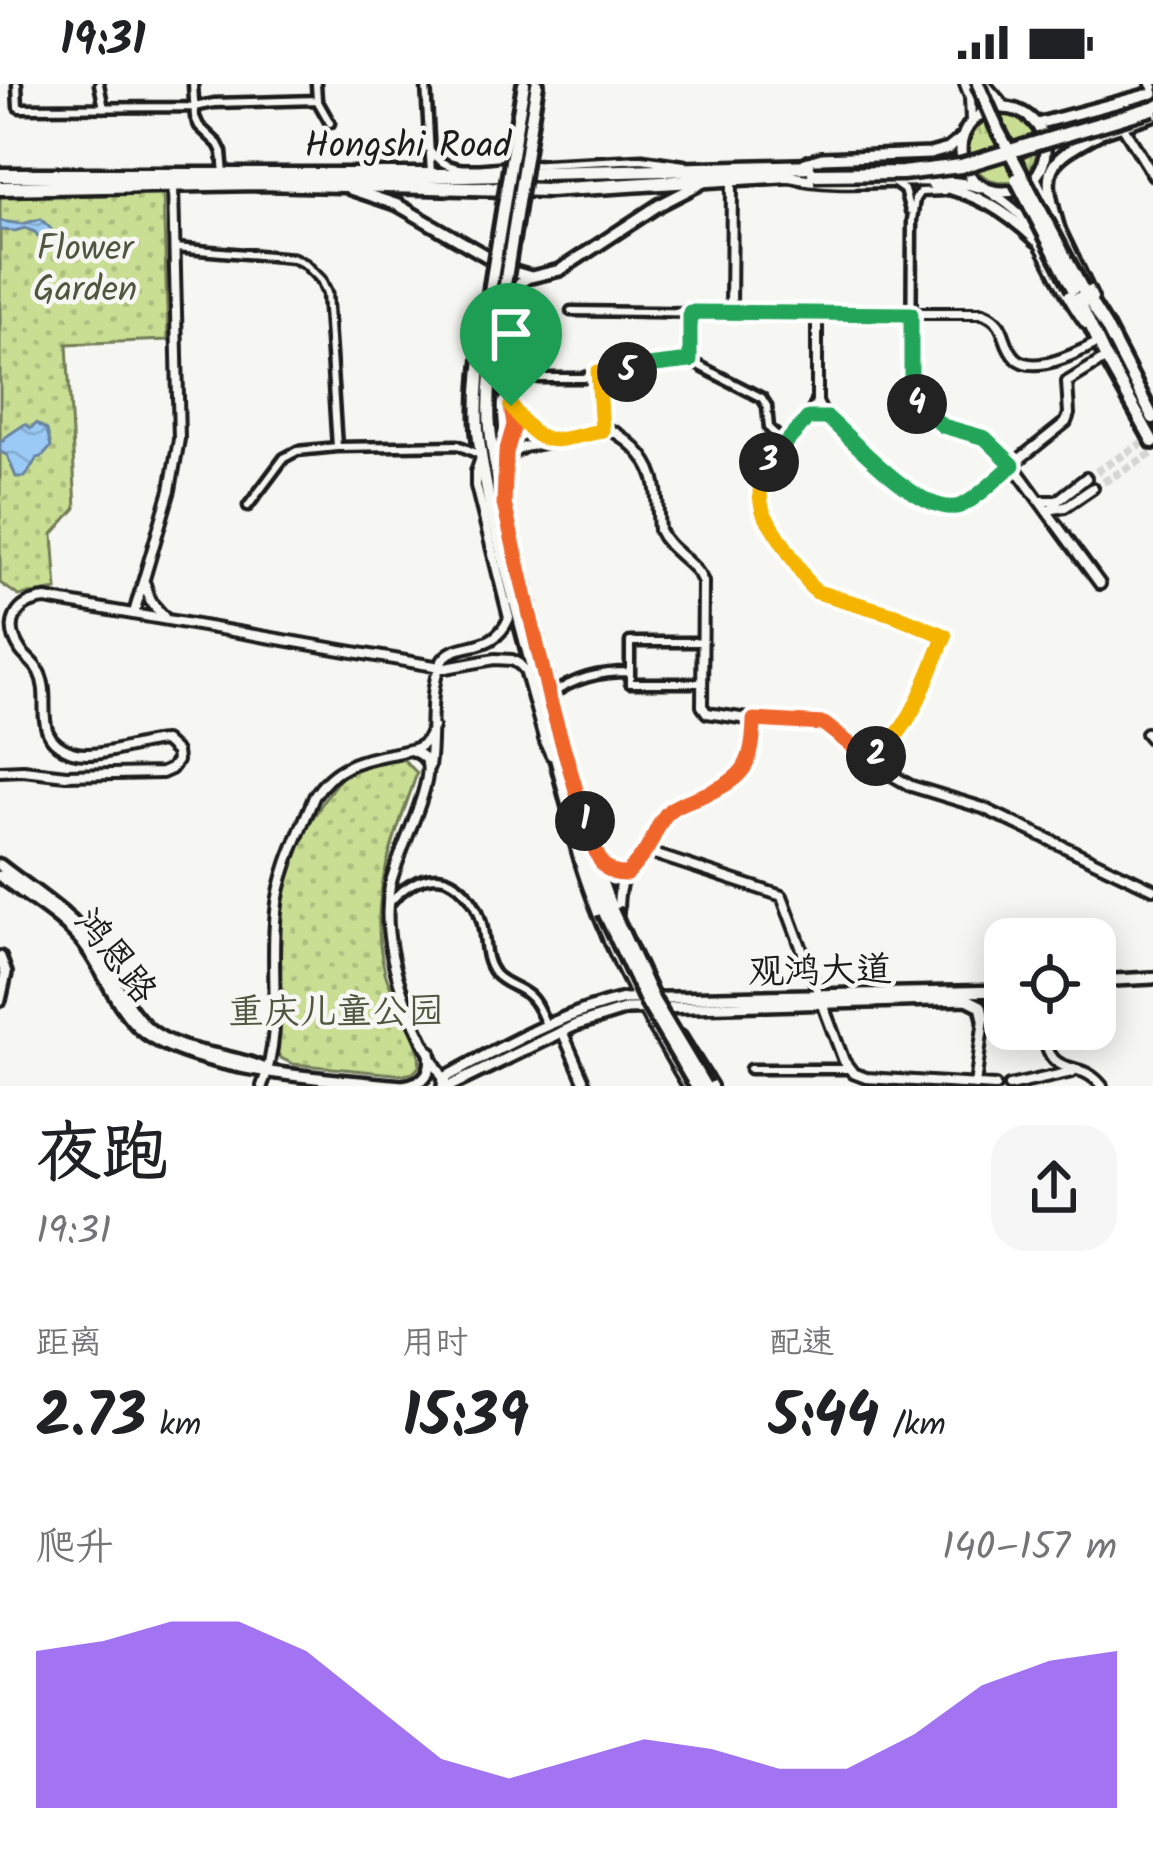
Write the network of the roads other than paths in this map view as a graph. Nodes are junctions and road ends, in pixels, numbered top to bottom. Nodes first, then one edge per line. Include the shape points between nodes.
1 (17, 84) edge
2 (99, 84) edge
3 (193, 84) edge
4 (316, 84) edge
5 (426, 84) edge
6 (524, 84) edge
7 (537, 84) edge
8 (975, 84) edge
9 (1153, 98) edge
10 (317, 100) junction
11 (194, 107) junction
12 (104, 108) junction
13 (1006, 109) junction
14 (525, 119) junction
15 (971, 121) junction
16 (330, 123) dead end
17 (1037, 124) junction
18 (1122, 125) junction
19 (1100, 133) junction
20 (962, 138) junction
21 (428, 148) junction
22 (1042, 164) junction
23 (446, 168) junction
24 (784, 171) junction
25 (224, 174) junction
26 (708, 174) junction
27 (0, 175) edge
28 (430, 175) junction
29 (1153, 175) edge
30 (1035, 177) junction
31 (732, 178) junction
32 (890, 182) junction
33 (910, 182) junction
34 (173, 184) junction
35 (337, 185) junction
36 (0, 188) edge
37 (984, 188) junction
38 (970, 195) junction
39 (912, 220) junction
40 (1059, 229) junction
41 (1036, 240) junction
42 (175, 248) junction
43 (531, 277) junction
44 (571, 311) dead end
45 (690, 312) junction
46 (731, 313) junction
47 (817, 314) junction
48 (911, 314) junction
49 (1100, 334) junction
50 (1106, 358) junction
51 (690, 361) junction
52 (598, 372) junction
53 (539, 378) dead end
54 (817, 402) junction
55 (511, 406) junction
56 (808, 418) junction
57 (828, 418) junction
58 (1153, 418) edge
59 (602, 431) junction
60 (468, 437) junction
61 (548, 441) junction
62 (1153, 442) edge
63 (785, 444) junction
64 (337, 447) junction
65 (481, 456) junction
66 (1013, 465) junction
67 (504, 470) junction
68 (1086, 478) tunnel mouth
69 (1093, 488) tunnel mouth
70 (1038, 499) junction
71 (504, 504) junction
72 (248, 506) dead end
73 (1065, 507) junction
74 (1046, 510) junction
75 (1067, 539) junction
76 (144, 576) junction
77 (1100, 584) dead end
78 (134, 613) junction
79 (165, 617) junction
80 (702, 642) junction
81 (440, 666) junction
82 (630, 672) junction
83 (702, 683) junction
84 (549, 696) junction
85 (754, 720) junction
86 (433, 728) junction
87 (410, 750) junction
88 (870, 760) junction
89 (428, 769) junction
90 (0, 770) edge
91 (559, 770) junction
92 (576, 814) junction
93 (645, 851) junction
94 (0, 865) edge
95 (601, 866) junction
96 (393, 873) junction
97 (627, 874) junction
98 (0, 876) edge
99 (413, 884) junction
100 (1153, 889) edge
101 (387, 907) junction
102 (612, 911) junction
103 (0, 957) edge
104 (641, 967) junction
105 (624, 975) junction
106 (1153, 978) edge
107 (1116, 980) edge
108 (984, 993) edge
109 (0, 1000) edge
110 (821, 1000) junction
111 (638, 1003) junction
112 (661, 1004) junction
113 (984, 1019) joint
114 (547, 1026) junction
115 (562, 1031) junction
116 (1047, 1050) edge
117 (430, 1052) junction
118 (436, 1065) junction
119 (750, 1069) dead end
120 (849, 1069) junction
121 (268, 1070) junction
122 (458, 1071) junction
123 (1082, 1072) junction
124 (446, 1084) edge
125 (262, 1086) edge
126 (404, 1086) edge
127 (586, 1086) edge
128 (692, 1086) edge
129 (709, 1086) edge
130 (975, 1086) edge
131 (995, 1086) edge
132 (1010, 1086) edge
133 (1102, 1086) edge

1 - 12 street via 20,108
2 - 12 street
3 - 11 street
4 - 10 street
5 - 21 street
6 - 14 main road
7 - 14 main road
8 - 13 street
8 - 15 street
8 - 49 main road, bridge
9 - 17 main road
9 - 18 main road
9 - 24 highway, Hongshi Road, bridge via 959,159
10 - 11 street
10 - 16 street
11 - 12 street
11 - 25 street via 222,152
13 - 15 main road
13 - 17 main road
14 - 60 main road, bridge
14 - 71 main road, bridge via 489,407
15 - 20 main road
17 - 22 main road
18 - 19 main road
18 - 29 street
19 - 22 main road via 1060,147
19 - 40 main road via 1054,161 1048,184
20 - 24 main road via 930,154 822,158
20 - 37 main road via 968,175
21 - 23 street
21 - 28 street
22 - 30 main road
23 - 26 street via 642,159
23 - 28 street
24 - 26 highway, Hongshi Road
24 - 31 highway, Hongshi Road
24 - 32 main road via 813,182
25 - 27 highway, Hongshi Road
25 - 28 highway, Hongshi Road
26 - 28 highway, Hongshi Road
26 - 31 highway, Hongshi Road
26 - 35 highway, Hongshi Road via 549,190
26 - 43 main road, Hongshi Road via 560,270
30 - 37 main road via 1010,191
30 - 40 street
31 - 46 street
32 - 33 main road
32 - 39 street via 904,190
33 - 37 main road
33 - 38 main road
34 - 35 highway, Hongshi Road
34 - 36 highway, Hongshi Road
34 - 42 street
35 - 43 main road, Hongshi Road via 398,205
37 - 41 street via 1027,222
38 - 39 street via 923,190
38 - 41 main road
39 - 48 street
40 - 49 street
41 - 49 street
42 - 64 street via 293,258 321,280 330,307
42 - 76 street via 179,439
43 - 55 street via 511,297 502,385
44 - 45 street
45 - 46 street
45 - 51 street
46 - 47 street
47 - 48 street
47 - 54 street
48 - 49 street via 992,316 1017,359 1028,363 1066,359
48 - 66 street via 918,405 943,426 985,438
49 - 50 main road
49 - 58 main road
50 - 62 main road
50 - 66 street via 1069,378 1066,422
51 - 52 street
51 - 63 street via 762,398 769,428
52 - 53 street
52 - 59 street
54 - 56 street
54 - 57 street
55 - 61 street
55 - 67 street
56 - 57 street
56 - 63 street
57 - 66 street via 919,498 944,506 962,505
59 - 61 street
59 - 80 street via 618,433 652,469 658,530 703,582
60 - 64 street
60 - 65 main road
60 - 65 street
61 - 67 street via 512,453
63 - 88 street via 768,464 760,502 810,586 945,636 906,726
64 - 72 street via 284,458
65 - 81 street via 476,486 509,618 493,640 456,650
65 - 91 main road
66 - 70 street
67 - 71 street
68 - 70 street via 1057,501
69 - 73 street
70 - 74 street
71 - 84 main road
73 - 74 street
73 - 75 street
74 - 75 street
75 - 77 street
76 - 78 street
76 - 79 street via 150,601
78 - 79 street
78 - 90 street via 39,599 18,610 13,630 40,672 44,722 59,746 93,754 164,741 176,752 172,769
79 - 81 street
80 - 82 street via 629,642
80 - 83 street
81 - 86 street
81 - 91 street via 519,664
82 - 83 street via 630,683
82 - 84 street via 582,678
83 - 85 street via 706,712
84 - 92 main road
85 - 88 street via 824,724
85 - 93 street via 741,772 672,809
86 - 87 street
86 - 89 street
87 - 89 street
87 - 121 street via 343,767 314,797 281,878
88 - 100 street via 911,786 982,808
89 - 96 street
91 - 92 main road
92 - 95 street
92 - 102 main road
92 - 105 street via 581,867
93 - 97 street
93 - 110 street via 782,896
94 - 121 main road, 鸿恩路 via 91,940 151,1030
95 - 97 street
95 - 102 street
96 - 99 street
96 - 101 street
97 - 102 street
98 - 121 main road, 鸿恩路 via 84,944 147,1034 194,1056
99 - 101 street
99 - 114 street via 438,877 462,889 481,918 491,968 530,996
101 - 117 street via 392,960
102 - 104 street
102 - 128 main road, bridge via 647,1003
102 - 129 main road, bridge via 654,1001
103 - 109 main road
104 - 105 street via 636,978
104 - 112 street
105 - 111 street
106 - 107 main road
108 - 110 main road, 观鸿大道
110 - 112 main road, 观鸿大道
110 - 113 main road, 观鸿大道 via 967,1000 981,1006
110 - 120 street
111 - 112 main road, 观鸿大道
111 - 114 main road via 590,1008
111 - 115 main road
111 - 128 street
112 - 129 street
113 - 130 street
114 - 122 main road
115 - 124 main road
115 - 127 street
116 - 123 street via 1059,1065
117 - 118 street
117 - 126 main road via 427,1076
118 - 122 main road
118 - 124 street
119 - 120 street
120 - 130 street via 866,1078
121 - 125 street
121 - 126 main road, 鸿恩路
122 - 124 main road
123 - 132 street
123 - 133 street
130 - 131 street

